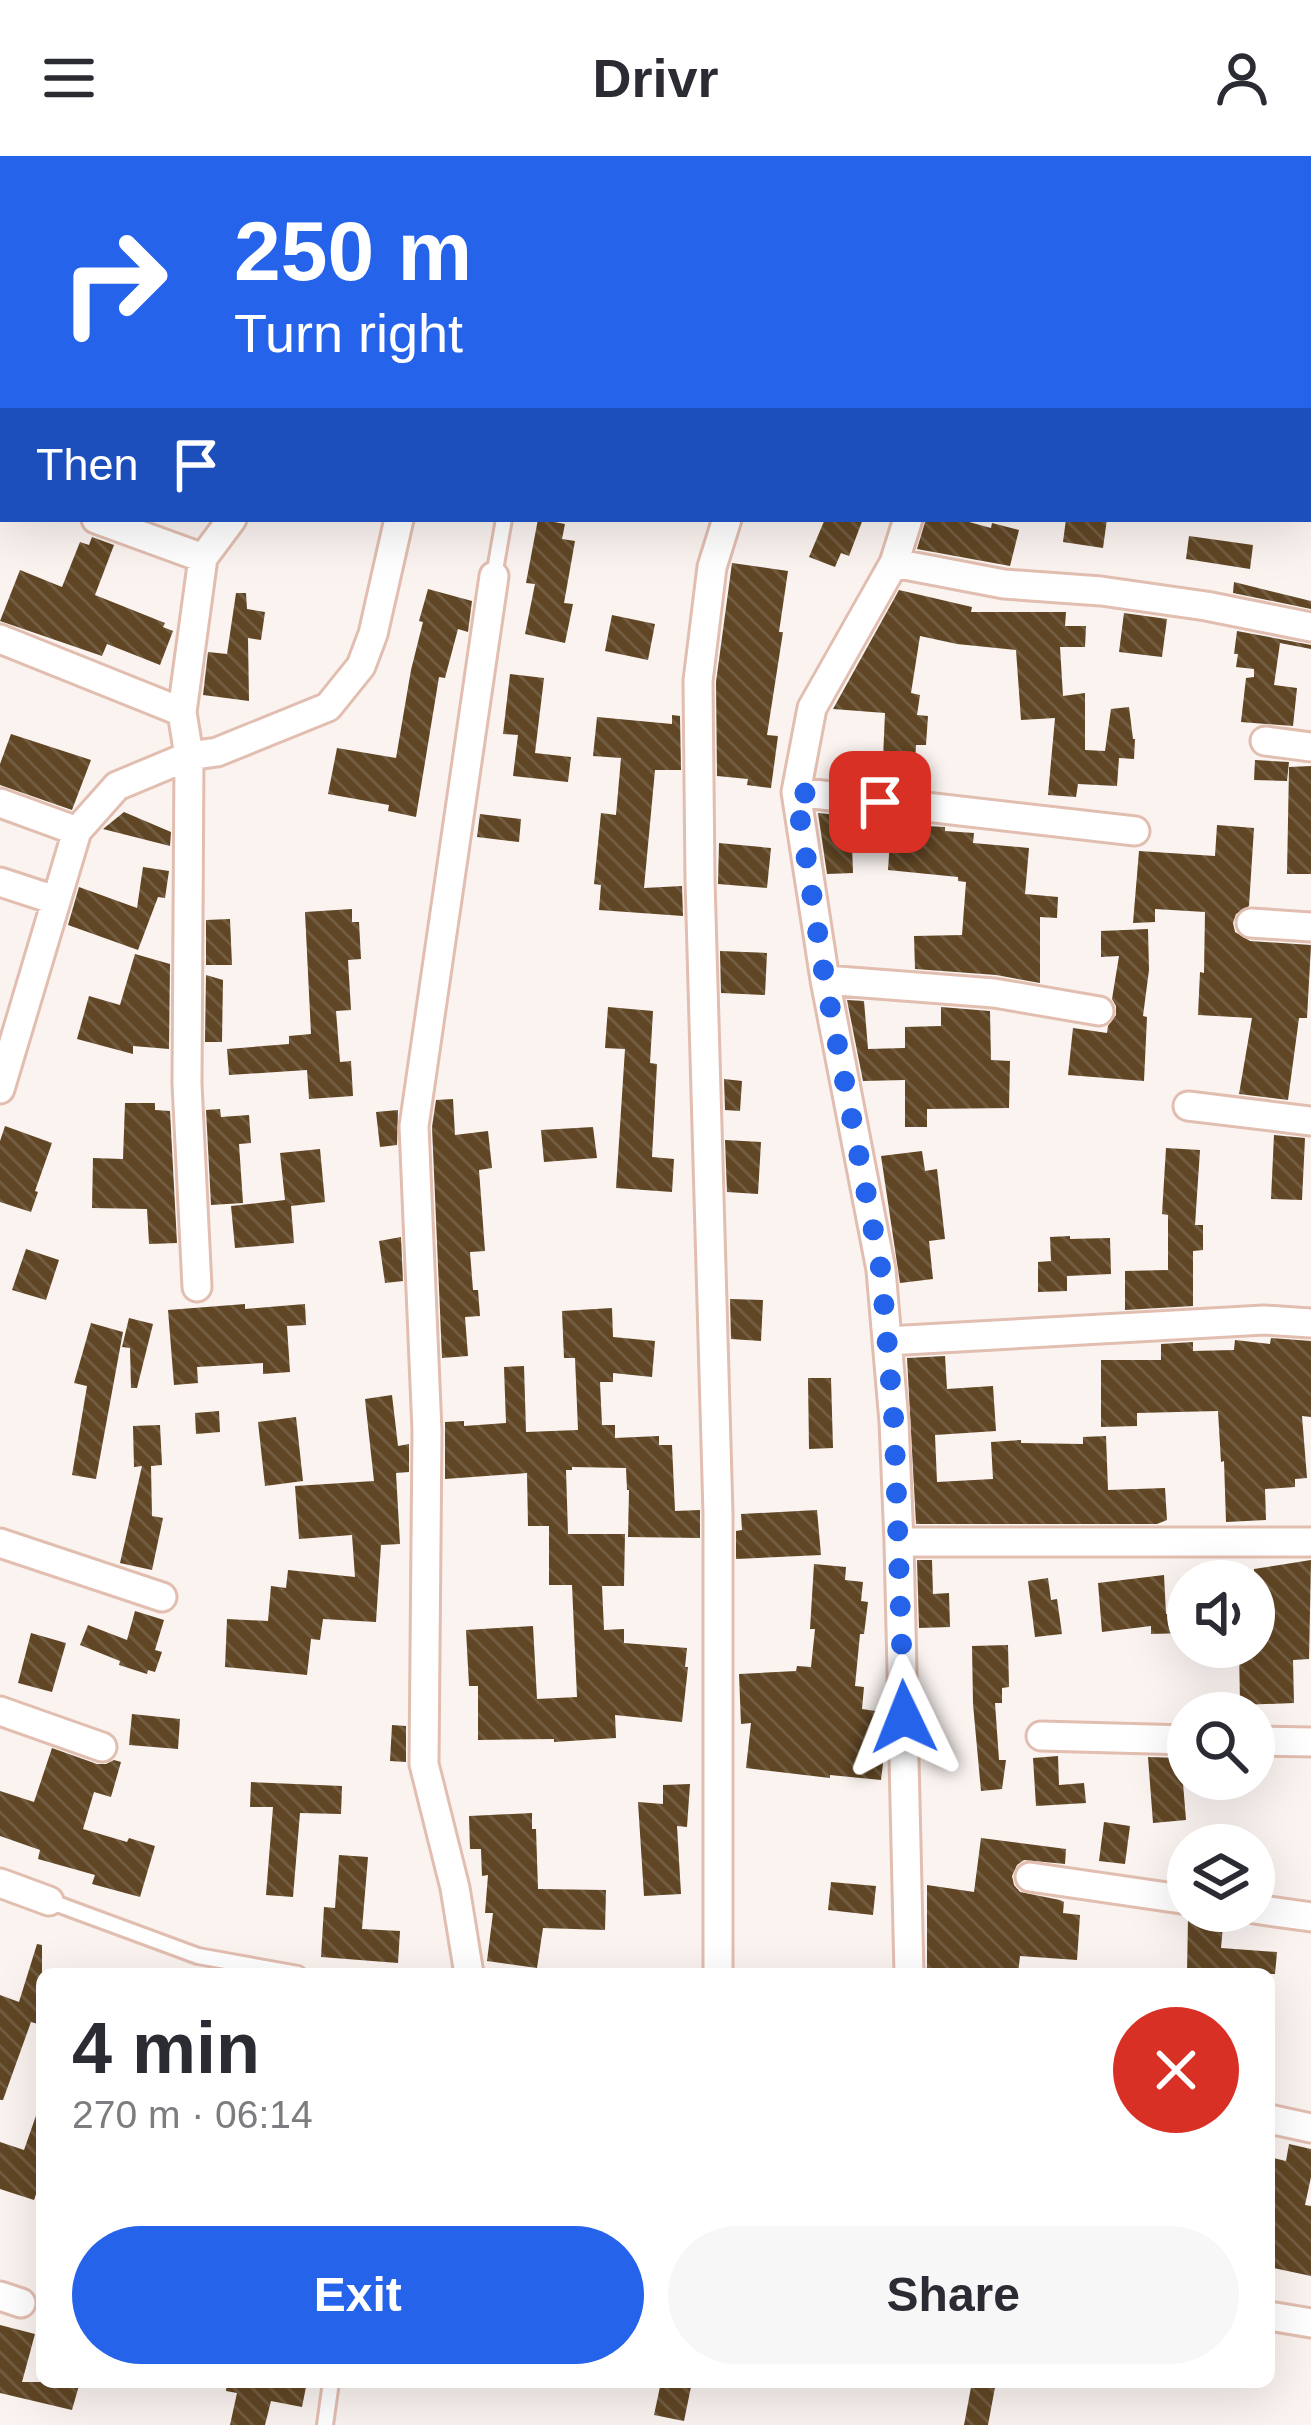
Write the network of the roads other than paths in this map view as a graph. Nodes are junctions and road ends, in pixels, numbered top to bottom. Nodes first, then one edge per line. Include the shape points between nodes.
1 (104, 522) edge
2 (230, 522) edge
3 (398, 522) edge
4 (503, 522) edge
5 (727, 522) edge
6 (907, 522) edge
7 (202, 559) junction
8 (894, 563) junction
9 (494, 576) joint
10 (1311, 627) edge
11 (0, 639) edge
12 (182, 712) junction
13 (1265, 741) dead end
14 (1311, 747) edge
15 (189, 756) junction
16 (796, 792) junction
17 (0, 803) edge
18 (1135, 831) dead end
19 (77, 832) junction
20 (0, 881) edge
21 (55, 900) junction
22 (1251, 922) dead end
23 (1311, 927) edge
24 (825, 980) junction
25 (1099, 1011) dead end
26 (6, 1049) edge
27 (0, 1089) edge
28 (1188, 1106) dead end
29 (1311, 1121) edge
30 (197, 1287) dead end
31 (1311, 1323) edge
32 (887, 1341) junction
33 (1311, 1542) edge
34 (0, 1543) edge
35 (899, 1543) junction
36 (162, 1597) dead end
37 (0, 1711) edge
38 (1041, 1736) dead end
39 (1167, 1739) edge
40 (1275, 1741) edge
41 (1311, 1742) edge
42 (102, 1747) dead end
43 (1030, 1877) dead end
44 (0, 1883) edge
45 (1167, 1897) edge
46 (49, 1900) joint
47 (1275, 1912) edge
48 (1311, 1917) edge
49 (264, 1968) edge
50 (468, 1968) edge
51 (718, 1968) edge
52 (909, 1968) edge
53 (1275, 2120) edge
54 (1311, 2128) edge
55 (1275, 2317) edge
56 (1311, 2323) edge
57 (330, 2388) edge
58 (325, 2425) edge

1 - 7 street
2 - 7 street
3 - 15 street via 361,666 328,707
4 - 9 lane
5 - 51 street via 712,567 698,681 718,1514
6 - 8 street
7 - 12 street
8 - 10 street
8 - 16 street via 812,708
9 - 50 street via 414,1126 427,1431 424,1764
11 - 12 street
12 - 15 street
13 - 14 street
15 - 19 street via 117,785
15 - 30 street via 187,1084
16 - 18 street
16 - 24 street
17 - 19 street
19 - 21 street
20 - 21 street
21 - 26 street
22 - 23 street
24 - 25 street via 994,993
24 - 32 street via 881,1270
26 - 27 street
28 - 29 street
31 - 32 street
32 - 35 street
33 - 35 street
34 - 36 street
35 - 52 street
37 - 42 street
38 - 39 street
40 - 41 street
43 - 45 street
44 - 46 street
46 - 49 lane via 197,1956
47 - 48 street
53 - 54 street
55 - 56 street
57 - 58 lane

